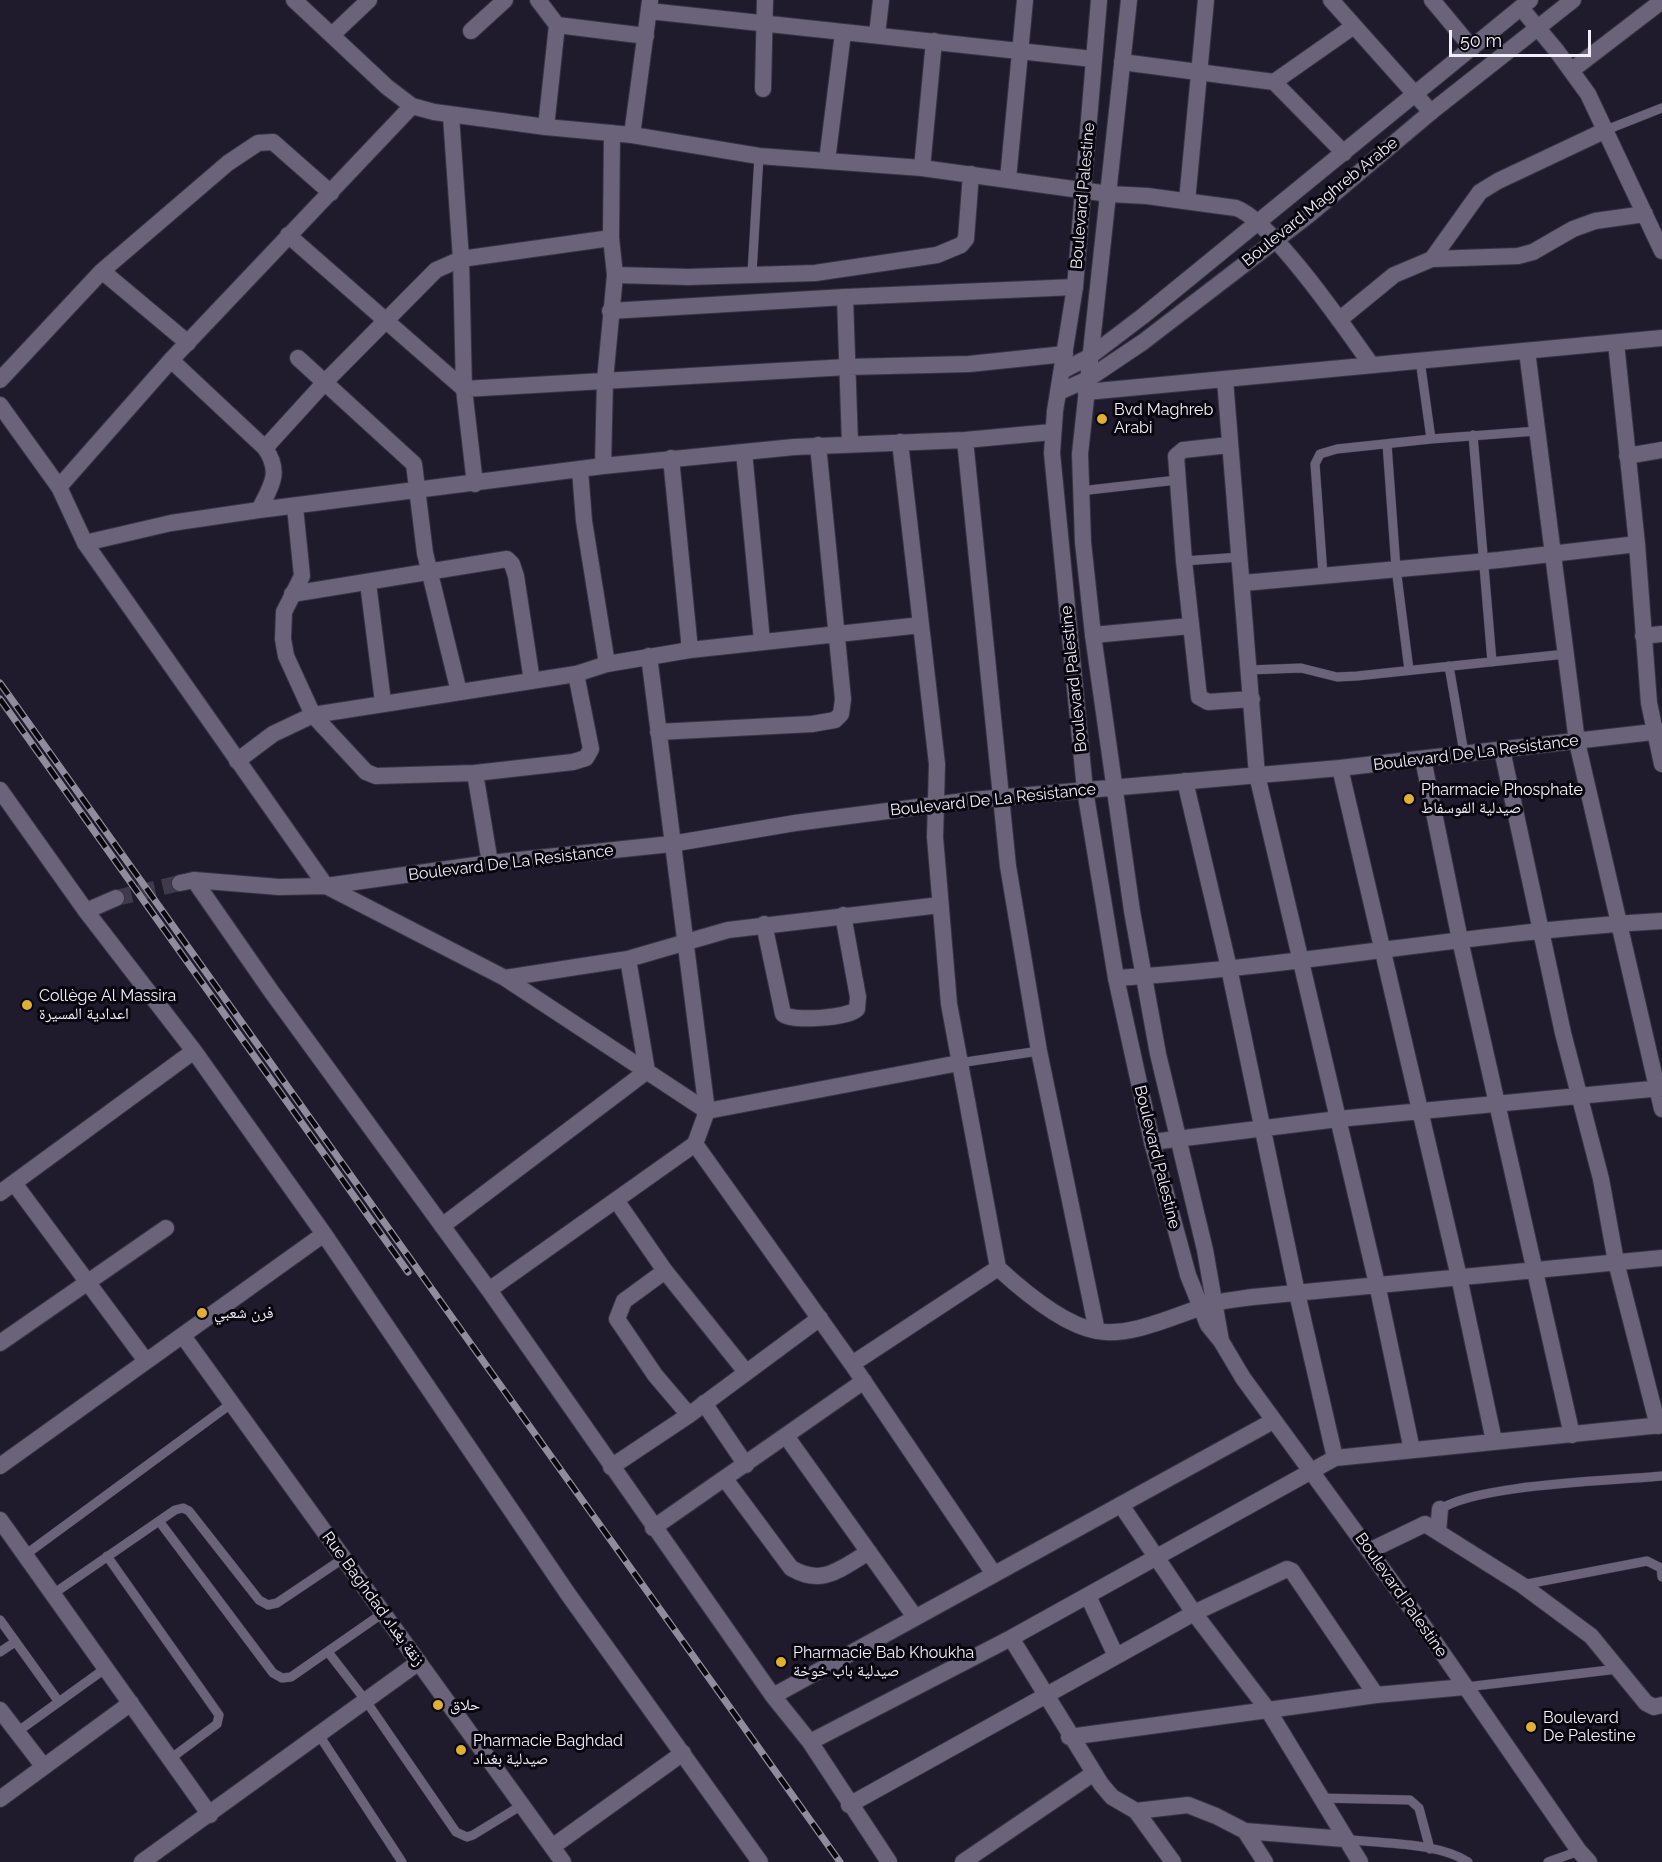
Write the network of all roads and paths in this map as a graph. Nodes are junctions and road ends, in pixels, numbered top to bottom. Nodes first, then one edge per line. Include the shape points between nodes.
1 (294, 0) edge
2 (368, 0) edge
3 (505, 0) edge
4 (538, 0) edge
5 (765, 0) edge
6 (880, 0) edge
7 (1024, 0) edge
8 (1098, 0) edge
9 (1130, 0) edge
10 (1206, 0) edge
11 (1330, 0) edge
12 (1432, 0) edge
13 (1573, 0) edge
14 (1662, 1) edge
15 (1525, 4) edge
16 (649, 6) edge
17 (765, 24) junction
18 (557, 25) junction
19 (1354, 26) junction
20 (1539, 29) junction
21 (471, 31) dead end
22 (843, 33) junction
23 (332, 35) junction
24 (877, 35) junction
25 (646, 36) junction
26 (934, 41) junction
27 (1472, 48) junction
28 (1019, 49) junction
29 (1093, 59) junction
30 (1122, 62) junction
31 (1572, 69) junction
32 (1200, 70) junction
33 (1274, 82) junction
34 (763, 90) dead end
35 (1415, 94) junction
36 (412, 106) junction
37 (1662, 108) edge
38 (1431, 112) junction
39 (451, 116) junction
40 (546, 127) junction
41 (1606, 130) junction
42 (612, 133) junction
43 (632, 135) junction
44 (1344, 153) junction
45 (759, 156) junction
46 (827, 161) junction
47 (922, 168) junction
48 (971, 174) junction
49 (1008, 179) junction
50 (1085, 191) junction
51 (331, 193) junction
52 (1109, 194) junction
53 (1188, 201) junction
54 (1645, 214) junction
55 (1260, 223) junction
56 (288, 235) junction
57 (611, 238) junction
58 (1275, 241) junction
59 (1662, 251) edge
60 (461, 259) junction
61 (1432, 259) junction
62 (102, 272) junction
63 (752, 273) junction
64 (615, 275) junction
65 (1075, 287) junction
66 (845, 297) junction
67 (610, 311) junction
68 (386, 318) junction
69 (1339, 320) junction
70 (1662, 338) edge
71 (1616, 342) junction
72 (188, 343) junction
73 (1527, 351) junction
74 (1065, 354) junction
75 (1089, 357) junction
76 (298, 358) dead end
77 (171, 360) junction
78 (1420, 360) junction
79 (1370, 363) junction
80 (847, 367) junction
81 (1062, 371) junction
82 (0, 380) edge
83 (604, 380) junction
84 (1225, 380) junction
85 (326, 381) junction
86 (1087, 386) junction
87 (464, 389) junction
88 (1059, 392) junction
89 (0, 405) edge
90 (1537, 431) junction
91 (1052, 432) junction
92 (1473, 435) junction
93 (1431, 439) junction
94 (964, 440) junction
95 (900, 442) junction
96 (850, 444) junction
97 (1387, 444) junction
98 (818, 445) junction
99 (1229, 445) junction
100 (265, 448) junction
101 (1662, 450) edge
102 (744, 452) junction
103 (1627, 456) junction
104 (671, 458) junction
105 (603, 466) junction
106 (580, 470) junction
107 (1177, 480) junction
108 (475, 484) junction
109 (59, 487) junction
110 (415, 489) junction
111 (1080, 491) junction
112 (295, 507) junction
113 (259, 510) junction
114 (85, 543) junction
115 (1637, 544) junction
116 (1553, 555) junction
117 (1240, 557) junction
118 (1184, 561) junction
119 (1482, 562) junction
120 (1396, 568) junction
121 (429, 573) junction
122 (1323, 575) junction
123 (369, 583) junction
124 (1243, 583) junction
125 (292, 594) junction
126 (921, 625) junction
127 (1190, 626) junction
128 (836, 633) junction
129 (1662, 634) edge
130 (1093, 635) junction
131 (1643, 636) junction
132 (762, 641) junction
133 (690, 650) junction
134 (1566, 654) junction
135 (649, 656) junction
136 (1492, 662) junction
137 (607, 664) junction
138 (1449, 666) junction
139 (1409, 669) junction
140 (1249, 670) junction
141 (576, 675) junction
142 (532, 681) junction
143 (459, 692) junction
144 (1252, 699) junction
145 (382, 702) junction
146 (313, 715) junction
147 (1658, 731) edge
148 (658, 732) junction
149 (1577, 742) junction
150 (1502, 750) junction
151 (1464, 753) junction
152 (1423, 759) junction
153 (237, 761) junction
154 (1662, 764) edge
155 (1340, 768) junction
156 (475, 773) junction
157 (1257, 775) junction
158 (1185, 781) junction
159 (1116, 789) junction
160 (0, 790) edge
161 (1085, 790) junction
162 (999, 797) junction
163 (936, 804) junction
164 (671, 844) junction
165 (490, 863) junction
166 (326, 886) junction
167 (116, 898) tunnel mouth
168 (940, 905) junction
169 (86, 911) junction
170 (843, 915) junction
171 (1662, 921) edge
172 (1618, 923) junction
173 (764, 924) junction
174 (1542, 930) junction
175 (686, 940) junction
176 (1460, 940) junction
177 (1382, 950) junction
178 (627, 959) junction
179 (1301, 959) junction
180 (1229, 968) junction
181 (1144, 976) junction
182 (505, 978) junction
183 (1116, 978) junction
184 (194, 1051) junction
185 (1039, 1051) junction
186 (960, 1063) junction
187 (647, 1071) junction
188 (1660, 1088) edge
189 (1580, 1097) junction
190 (1499, 1104) junction
191 (1662, 1109) edge
192 (707, 1111) junction
193 (1420, 1111) junction
194 (1338, 1119) junction
195 (1262, 1128) junction
196 (1179, 1137) junction
197 (1152, 1142) junction
198 (695, 1144) junction
199 (7, 1188) edge
200 (616, 1200) junction
201 (442, 1226) junction
202 (166, 1228) dead end
203 (324, 1234) junction
204 (1662, 1258) edge
205 (1616, 1262) junction
206 (998, 1268) junction
207 (665, 1271) junction
208 (1537, 1271) junction
209 (1459, 1277) junction
210 (86, 1284) junction
211 (1377, 1284) junction
212 (489, 1290) junction
213 (1297, 1293) junction
214 (1215, 1303) junction
215 (1092, 1304) junction
216 (1199, 1308) junction
217 (820, 1318) junction
218 (1077, 1324) junction
219 (1097, 1331) junction
220 (183, 1336) junction
221 (1221, 1341) junction
222 (0, 1343) edge
223 (146, 1361) junction
224 (852, 1364) junction
225 (746, 1372) junction
226 (864, 1381) junction
227 (232, 1403) junction
228 (704, 1403) junction
229 (689, 1415) junction
230 (1273, 1421) junction
231 (1660, 1426) edge
232 (1572, 1435) junction
233 (786, 1436) junction
234 (1494, 1441) junction
235 (1412, 1450) junction
236 (1335, 1458) junction
237 (746, 1465) junction
238 (0, 1467) edge
239 (611, 1467) junction
240 (1312, 1471) junction
241 (1662, 1476) edge
242 (724, 1479) junction
243 (1121, 1505) junction
244 (1440, 1509) joint
245 (0, 1520) edge
246 (159, 1521) junction
247 (653, 1528) junction
248 (1432, 1528) junction
249 (1369, 1551) junction
250 (869, 1552) junction
251 (25, 1555) junction
252 (107, 1556) junction
253 (344, 1558) junction
254 (1156, 1559) junction
255 (994, 1574) junction
256 (1662, 1577) edge
257 (1522, 1585) junction
258 (53, 1594) junction
259 (1088, 1596) junction
260 (383, 1612) junction
261 (1194, 1613) junction
262 (915, 1617) junction
263 (0, 1620) edge
264 (1011, 1638) junction
265 (15, 1642) junction
266 (0, 1652) edge
267 (328, 1652) junction
268 (1116, 1656) junction
269 (419, 1662) junction
270 (106, 1668) junction
271 (1618, 1669) junction
272 (1465, 1687) junction
273 (1376, 1695) junction
274 (773, 1696) junction
275 (1046, 1697) junction
276 (366, 1701) junction
277 (59, 1702) junction
278 (131, 1703) junction
279 (1662, 1705) edge
280 (0, 1710) edge
281 (1268, 1710) junction
282 (17, 1732) junction
283 (319, 1735) junction
284 (1070, 1737) junction
285 (810, 1742) junction
286 (683, 1753) junction
287 (170, 1759) junction
288 (45, 1767) junction
289 (1094, 1773) junction
290 (1319, 1798) junction
291 (0, 1799) edge
292 (522, 1805) junction
293 (849, 1805) junction
294 (1136, 1812) junction
295 (210, 1815) junction
296 (1245, 1831) junction
297 (1344, 1839) junction
298 (1430, 1849) junction
299 (556, 1857) edge
300 (1583, 1858) edge
301 (142, 1862) edge
302 (402, 1862) edge
303 (760, 1862) edge
304 (889, 1862) edge
305 (963, 1862) edge
306 (1173, 1862) edge
307 (1265, 1862) edge
308 (1360, 1862) edge
309 (1468, 1862) edge
310 (1548, 1862) edge

1 - 23 street
2 - 23 street
3 - 21 street
4 - 18 street
5 - 17 street
6 - 24 street
7 - 28 street
8 - 29 street, Boulevard Palestine
9 - 30 street, Boulevard Palestine
10 - 32 street
11 - 19 street
12 - 27 street
13 - 20 street, Boulevard Maghreb Arabe
14 - 31 street
15 - 20 street
15 - 27 street, Boulevard Maghreb Arabe
16 - 17 street
16 - 25 street
17 - 22 street
17 - 34 street
18 - 25 street
18 - 40 street
19 - 33 street
19 - 35 street
20 - 31 street
20 - 38 street, Boulevard Maghreb Arabe
22 - 24 street
22 - 46 street
23 - 36 street
24 - 26 street
25 - 43 street
26 - 28 street
26 - 47 street
27 - 35 street, Boulevard Maghreb Arabe
28 - 29 street
28 - 49 street
29 - 50 street, Boulevard Palestine
30 - 32 street
30 - 52 street, Boulevard Palestine
31 - 41 street
32 - 33 street
32 - 53 street
33 - 44 street
35 - 38 street
35 - 44 street, Boulevard Maghreb Arabe
36 - 39 street
36 - 51 street
37 - 41 lane
38 - 58 street, Boulevard Maghreb Arabe
39 - 40 street
39 - 60 street
40 - 42 street
41 - 54 street
41 - 61 street via 1480,192
42 - 43 street
42 - 57 street
43 - 45 street
44 - 55 street, Boulevard Maghreb Arabe
45 - 46 street
45 - 63 lane
46 - 47 street
47 - 48 street
48 - 49 street
48 - 63 street via 968,232 961,245 937,255 844,269
49 - 50 street
50 - 52 street
50 - 65 street, Boulevard Palestine
51 - 56 street
51 - 62 street via 273,142 258,143 228,162
52 - 53 street
52 - 75 street, Boulevard Palestine
53 - 55 street via 1246,211
54 - 59 street
54 - 61 street via 1595,221 1518,256
55 - 58 street
55 - 75 street, Boulevard Maghreb Arabe
56 - 68 street
56 - 72 street
57 - 60 street
57 - 64 street
58 - 69 street
58 - 86 street, Boulevard Maghreb Arabe
60 - 68 street via 428,276
60 - 87 street
61 - 69 street via 1394,275
62 - 72 street
62 - 82 street
63 - 64 street
64 - 67 street
65 - 66 street
65 - 74 street, Boulevard Palestine
66 - 67 street
66 - 80 street
67 - 83 street
68 - 85 street
68 - 87 street
69 - 79 street
70 - 71 street
71 - 73 street
71 - 103 street
72 - 77 street
73 - 78 street
73 - 90 street
74 - 80 street via 969,364
74 - 81 street, Boulevard Palestine
75 - 81 street, Boulevard Maghreb Arabe
75 - 86 street, Boulevard Palestine
76 - 85 street
77 - 100 street
77 - 109 street
78 - 79 street
78 - 93 lane
79 - 84 street
80 - 83 street
80 - 96 street
81 - 88 street, Boulevard Palestine
83 - 87 street
83 - 105 street
84 - 86 street
84 - 99 street
85 - 100 street
85 - 110 street via 410,459 415,468
86 - 88 street, Boulevard Maghreb Arabe
86 - 111 street, Boulevard Palestine
87 - 108 street
88 - 91 street, Boulevard Palestine
89 - 109 street
90 - 92 lane
90 - 116 street
91 - 94 street
91 - 161 street, Boulevard Palestine
92 - 93 lane
92 - 119 lane
93 - 97 lane
94 - 95 street
94 - 162 street
95 - 96 street
95 - 126 street
96 - 98 street
97 - 120 lane
97 - 122 lane via 1326,451 1316,459
98 - 102 street
98 - 128 street
99 - 107 street via 1178,452
99 - 117 street
100 - 113 street via 274,461 274,479
101 - 103 street
102 - 104 street
102 - 132 street
103 - 115 street
104 - 105 street
104 - 133 street
105 - 106 street
106 - 108 street
106 - 137 street
107 - 111 lane
107 - 118 street
108 - 110 street
109 - 114 street
110 - 112 street
110 - 121 street
111 - 130 street, Boulevard Palestine
112 - 113 street
112 - 125 street via 302,576
113 - 114 street via 171,523
114 - 153 street
115 - 116 street
115 - 131 street
116 - 119 street
116 - 134 street
117 - 118 lane
117 - 124 street
118 - 127 street
119 - 120 street
119 - 136 lane
120 - 122 street
120 - 139 lane
121 - 123 street
121 - 142 street via 500,559 512,564
121 - 143 street
122 - 124 street
123 - 125 street
123 - 145 street
124 - 140 street
125 - 146 street via 284,612 283,639 292,673
126 - 128 street
126 - 163 street via 937,764
127 - 130 street
127 - 144 street via 1198,698 1208,702
128 - 132 street
128 - 148 street via 843,699 841,714 835,720 778,727
129 - 131 street
130 - 159 street, Boulevard Palestine
131 - 147 street
132 - 133 street
133 - 135 street
134 - 136 lane
134 - 149 street
135 - 137 street
135 - 148 street
136 - 138 lane
137 - 141 street
138 - 139 lane
138 - 151 lane
139 - 140 lane via 1337,677 1301,668
140 - 144 street
141 - 142 street
141 - 156 street via 591,749 586,758
142 - 143 street
143 - 145 street
144 - 157 street
145 - 146 street
146 - 153 street via 273,734
146 - 156 street via 358,766 376,777
147 - 149 street, Boulevard De La Resistance
147 - 154 street
148 - 164 street
149 - 150 street, Boulevard De La Resistance
149 - 172 street
150 - 151 street, Boulevard De La Resistance
150 - 174 street
151 - 152 street, Boulevard De La Resistance
152 - 155 street, Boulevard De La Resistance
152 - 176 street
153 - 166 street
155 - 157 street, Boulevard De La Resistance
155 - 177 street
156 - 165 street
157 - 158 street, Boulevard De La Resistance
157 - 179 street
158 - 159 street, Boulevard De La Resistance
158 - 180 street
159 - 161 street, Boulevard De La Resistance
159 - 181 street, Boulevard Palestine
160 - 169 street
161 - 162 street, Boulevard De La Resistance
161 - 183 street, Boulevard Palestine
162 - 163 street, Boulevard De La Resistance
162 - 185 street
163 - 164 street, Boulevard De La Resistance
163 - 168 street
164 - 165 street, Boulevard De La Resistance
164 - 175 street
165 - 166 street, Boulevard De La Resistance
166 - 182 street
166 - 201 street, Boulevard De La Resistance via 187,882
167 - 169 street
168 - 170 street
168 - 186 street via 949,1004
169 - 184 street
170 - 173 street
170 - 173 street via 858,997 857,1009 849,1015 794,1019 783,1014
171 - 172 street
172 - 174 street
172 - 188 street
173 - 175 street
174 - 176 street
174 - 189 street
175 - 178 street
175 - 192 street
176 - 177 street
176 - 190 street
177 - 179 street
177 - 193 street
178 - 182 street
178 - 187 street
179 - 180 street
179 - 194 street
180 - 181 street
180 - 195 street
181 - 183 street
181 - 196 street, Boulevard Palestine
182 - 187 street
183 - 197 street, Boulevard Palestine
184 - 199 street
184 - 203 street
185 - 186 lane
185 - 215 street
186 - 192 street
186 - 206 street
187 - 192 street
187 - 201 street
188 - 189 street
188 - 191 street
189 - 190 street
189 - 205 street via 1601,1179
190 - 193 street
190 - 208 street
192 - 198 street
193 - 194 street
193 - 209 street
194 - 195 street
194 - 211 street
195 - 196 street
195 - 213 street
196 - 197 street
196 - 214 street, Boulevard Palestine
197 - 216 street, Boulevard Palestine
198 - 200 street
198 - 217 street
199 - 210 street
200 - 207 street
200 - 212 street
201 - 212 street
202 - 210 street
203 - 220 street
203 - 286 street via 568,1594
204 - 205 street
205 - 208 street
205 - 231 street
206 - 218 street via 1023,1291
206 - 224 street
207 - 225 street
207 - 229 street via 624,1301 617,1319 655,1375
208 - 209 street
208 - 232 street
209 - 211 street
209 - 234 street
210 - 222 street
210 - 223 street
211 - 213 street
211 - 235 street
212 - 239 street
213 - 214 street
213 - 236 street
214 - 216 street
214 - 221 street, Boulevard Palestine
215 - 218 street
215 - 219 street
216 - 219 street via 1133,1329
216 - 221 street, Boulevard Palestine
217 - 224 street
217 - 225 street
218 - 219 street
220 - 223 street
220 - 227 street, Rue Baghdad زنقة بغداد
221 - 230 street, Boulevard Palestine
223 - 238 street
224 - 226 street
225 - 228 street
226 - 233 street
226 - 255 street
227 - 251 lane
227 - 253 street, Rue Baghdad زنقة بغداد
228 - 229 street
228 - 237 street
229 - 239 street
230 - 240 street, Boulevard Palestine
230 - 243 street
231 - 232 street
232 - 234 street
233 - 237 street
233 - 250 street
234 - 235 street
235 - 236 street
236 - 240 street
237 - 242 street
239 - 247 street
240 - 249 street, Boulevard Palestine
240 - 254 street
241 - 244 lane via 1518,1489 1466,1498
242 - 247 street
242 - 250 street via 791,1568 806,1577 832,1574
243 - 254 street
243 - 255 street
244 - 248 street
245 - 251 street
246 - 252 lane
246 - 253 lane via 175,1510 189,1510 259,1600 268,1605 277,1603
246 - 267 lane via 273,1672 282,1678 291,1677
247 - 274 street
248 - 249 street
248 - 257 street
249 - 272 street, Boulevard Palestine
250 - 262 street
251 - 258 street
252 - 258 lane
252 - 287 lane via 219,1715 218,1724
253 - 260 street, Rue Baghdad زنقة بغداد
254 - 259 street
254 - 261 street
255 - 262 street
256 - 257 lane via 1661,1568 1647,1561
257 - 271 street via 1592,1636
258 - 270 street
259 - 264 street
259 - 268 street
260 - 267 lane
260 - 269 street, Rue Baghdad زنقة بغداد
261 - 268 street
261 - 273 street via 1290,1569
261 - 281 street
262 - 274 street
263 - 265 lane
264 - 275 street
264 - 285 street
265 - 266 lane
265 - 277 lane
267 - 276 lane
268 - 275 street
269 - 276 street
269 - 292 street, Rue Baghdad زنقة بغداد
270 - 277 lane
270 - 278 street
271 - 272 lane
271 - 279 street via 1646,1703
272 - 273 street
272 - 300 street, Boulevard Palestine
273 - 281 street
274 - 285 street
275 - 284 street
275 - 293 street
276 - 283 street
276 - 292 lane via 456,1832 467,1837 473,1835
277 - 282 lane
278 - 287 street
278 - 288 street
280 - 282 street
281 - 284 street
281 - 290 street
282 - 288 street
283 - 295 street
283 - 302 lane
284 - 289 street
285 - 293 street
286 - 299 street
286 - 303 street
287 - 295 street
288 - 291 street
289 - 294 street via 1112,1797
289 - 305 street
290 - 297 street
290 - 298 lane via 1410,1800 1419,1808
292 - 299 street, Rue Baghdad زنقة بغداد
293 - 304 street
294 - 296 street via 1188,1805
294 - 306 street
295 - 301 street
296 - 297 street
296 - 307 street
297 - 298 lane
297 - 308 street
298 - 309 lane
300 - 310 lane

